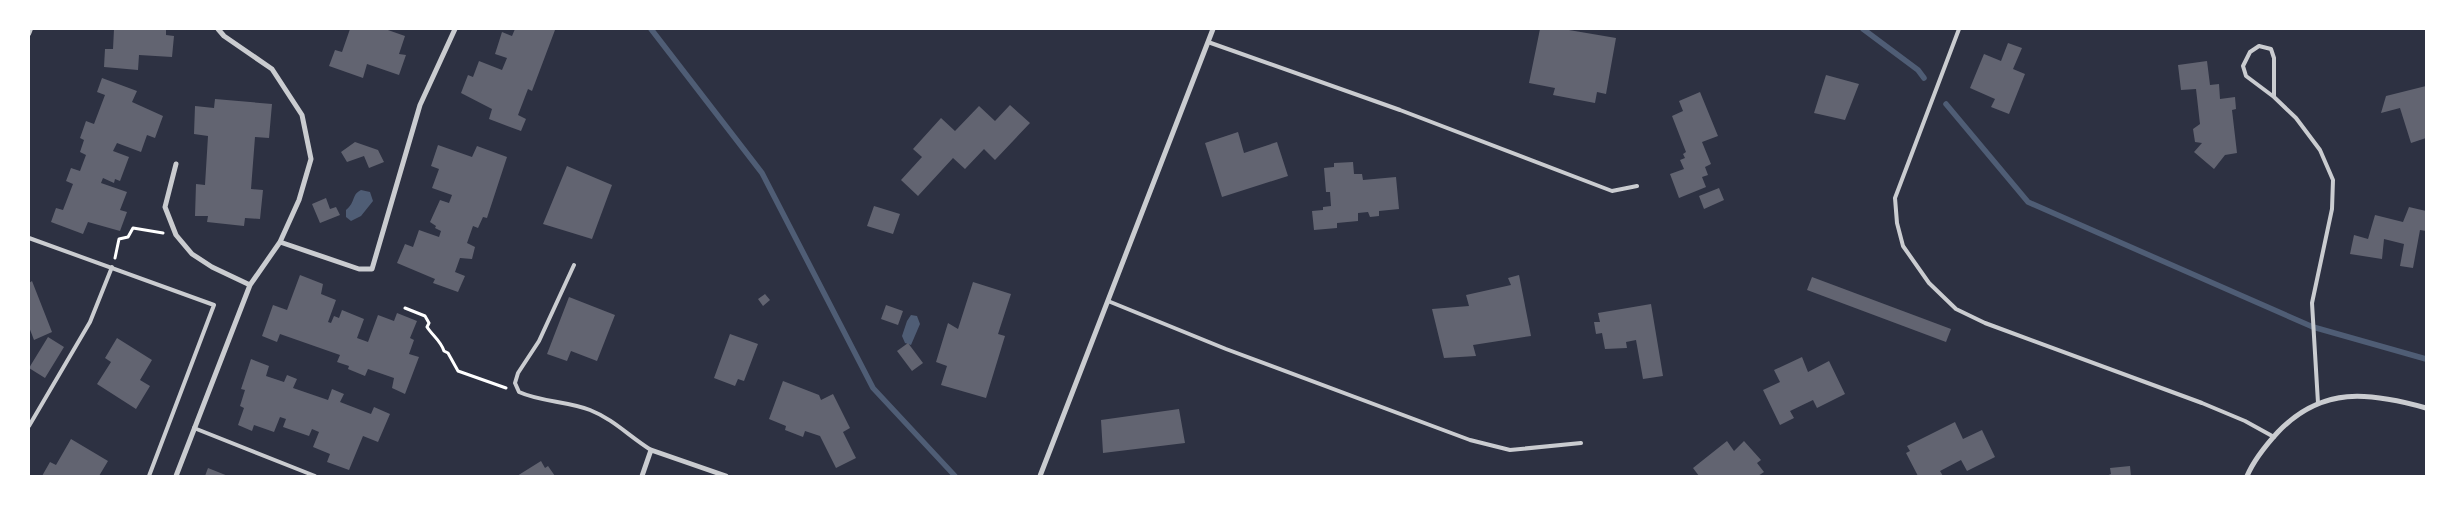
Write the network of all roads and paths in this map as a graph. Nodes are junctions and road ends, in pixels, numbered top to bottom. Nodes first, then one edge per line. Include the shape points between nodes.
1 (31, 29) edge
2 (218, 29) edge
3 (455, 29) edge
4 (1213, 29) edge
5 (1959, 29) edge
6 (29, 34) edge
7 (1208, 42) junction
8 (2274, 97) junction
9 (176, 164) dead end
10 (1637, 186) dead end
11 (176, 235) junction
12 (29, 238) edge
13 (280, 242) junction
14 (574, 265) dead end
15 (112, 266) junction
16 (250, 285) junction
17 (1108, 301) junction
18 (405, 308) dead end
19 (519, 392) junction
20 (2318, 403) junction
21 (2426, 408) edge
22 (29, 426) edge
23 (194, 428) junction
24 (2274, 437) junction
25 (1581, 442) dead end
26 (651, 450) junction
27 (308, 475) edge
28 (149, 476) edge
29 (176, 476) edge
30 (315, 476) edge
31 (642, 476) edge
32 (726, 476) edge
33 (1040, 476) edge
34 (2247, 476) edge

1 - 6 lane
2 - 13 street via 272,69 302,115 311,159 299,200
3 - 13 street via 420,105 372,269 359,269
4 - 7 street
5 - 24 lane via 1895,198 1903,246 1929,283 1956,309 1985,323 2202,403
7 - 10 lane via 1400,110 1612,191
7 - 17 street
8 - 8 lane via 2246,76 2243,66 2250,52 2259,46 2271,49 2274,58
8 - 20 lane via 2296,118 2320,150 2333,180 2332,209 2312,303
9 - 11 street via 165,207
11 - 15 path via 133,228 128,237 119,239
11 - 16 street via 192,254
12 - 15 lane via 74,256
13 - 16 street
14 - 19 lane via 543,334 518,373 516,383
15 - 22 lane via 90,322
15 - 28 lane via 214,305
16 - 23 street
17 - 25 lane via 1226,349 1470,440 1510,450
17 - 33 street
18 - 19 path via 425,316 432,337 442,344 458,371
19 - 26 lane via 607,418
20 - 21 street via 2358,395
20 - 24 street via 2291,418
23 - 27 lane
23 - 29 street
24 - 34 street
26 - 31 street
26 - 32 street
27 - 30 lane

